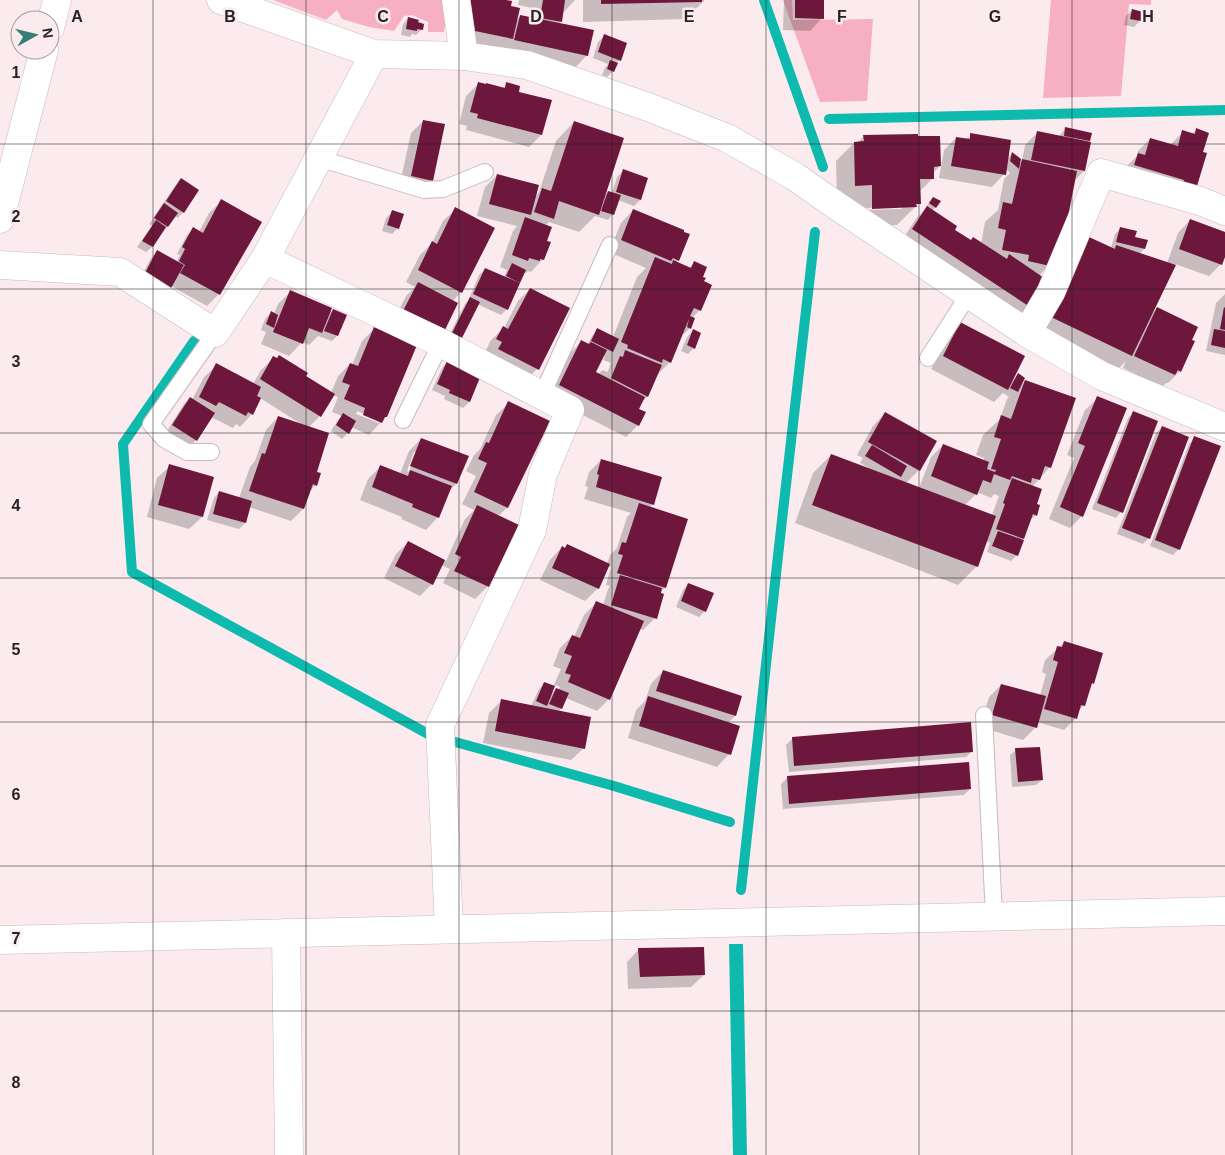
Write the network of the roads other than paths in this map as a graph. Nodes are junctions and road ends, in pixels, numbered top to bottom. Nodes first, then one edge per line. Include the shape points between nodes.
1 (221, 0) edge
2 (456, 0) edge
3 (374, 54) junction
4 (464, 56) junction
5 (41, 60) edge
6 (318, 158) junction
7 (485, 172) dead end
8 (1225, 211) edge
9 (0, 219) edge
10 (610, 245) dead end
11 (265, 259) junction
12 (0, 266) edge
13 (969, 294) junction
14 (215, 333) junction
15 (1027, 333) junction
16 (441, 343) junction
17 (928, 358) dead end
18 (542, 395) junction
19 (403, 420) dead end
20 (1225, 427) edge
21 (211, 452) dead end
22 (984, 715) dead end
23 (1225, 911) edge
24 (994, 916) junction
25 (450, 929) junction
26 (286, 933) junction
27 (0, 940) edge
28 (289, 1155) edge

1 - 3 street
2 - 4 street
3 - 4 street
3 - 6 street
4 - 13 street via 527,65 727,138 794,176
5 - 9 street
6 - 7 lane via 424,190 443,189
6 - 11 street
8 - 15 street via 1101,173 1051,292
10 - 18 lane
11 - 14 street
11 - 16 street
12 - 14 street via 120,272
13 - 15 street
13 - 17 lane
14 - 21 lane via 151,424 164,439 187,452
15 - 20 street via 1102,376
16 - 18 street
16 - 19 lane
18 - 25 street via 570,410 544,474 532,530 440,725
22 - 24 lane
23 - 24 street
24 - 25 street
25 - 26 street
26 - 27 street
26 - 28 street

